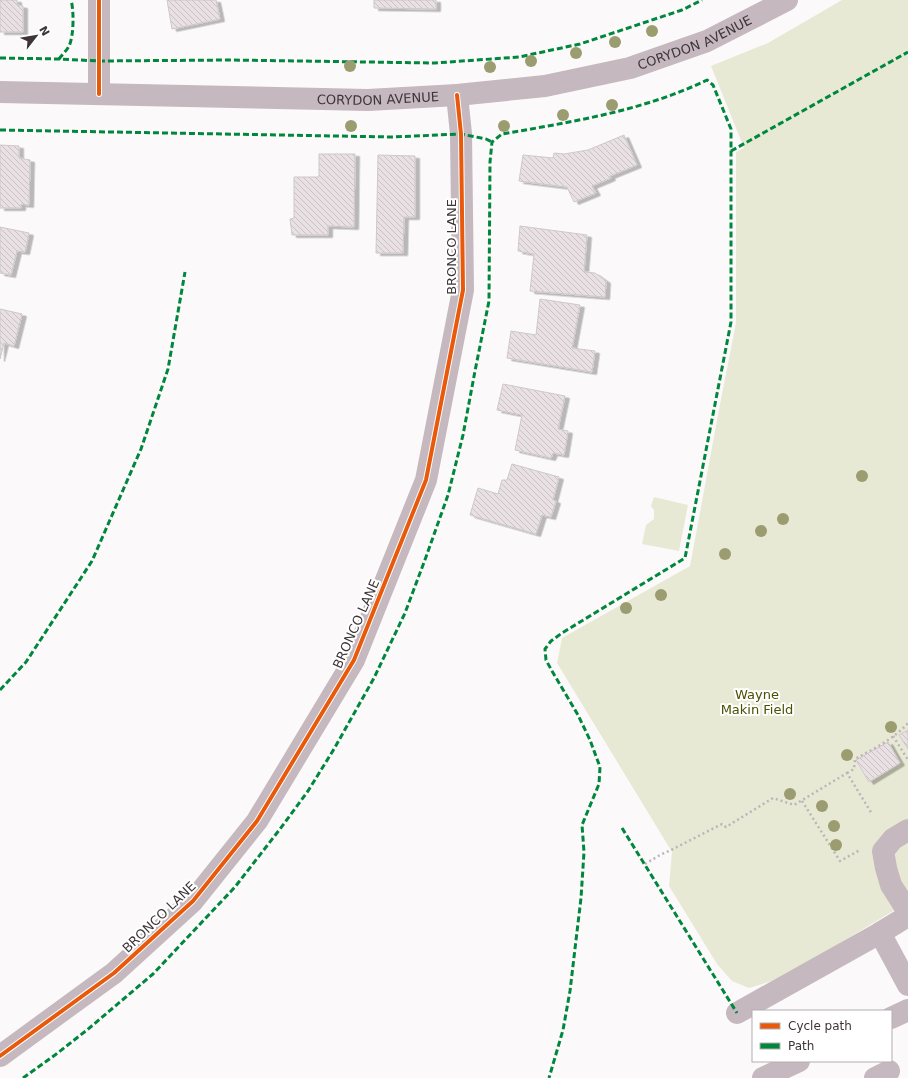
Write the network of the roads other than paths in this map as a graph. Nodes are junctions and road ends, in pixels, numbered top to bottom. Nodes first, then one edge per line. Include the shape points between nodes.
1 (99, 0) edge
2 (788, 0) edge
3 (0, 92) edge
4 (99, 94) junction
5 (457, 95) junction
6 (908, 830) edge
7 (908, 912) edge
8 (908, 916) edge
9 (880, 933) junction
10 (908, 985) edge
11 (908, 1010) edge
12 (737, 1013) dead end
13 (892, 1018) edge
14 (0, 1056) edge
15 (797, 1062) edge
16 (763, 1078) edge

1 - 4 street
2 - 5 street, CORYDON AVENUE via 707,41 630,68 544,86
3 - 4 street, CORYDON AVENUE
4 - 5 street, CORYDON AVENUE via 368,100
5 - 14 street, BRONCO LANE via 463,290 426,480 354,660 257,821 193,901 114,973
6 - 7 street via 893,839 883,851 891,885
8 - 9 street
9 - 10 street
9 - 12 street
11 - 13 street
15 - 16 street

